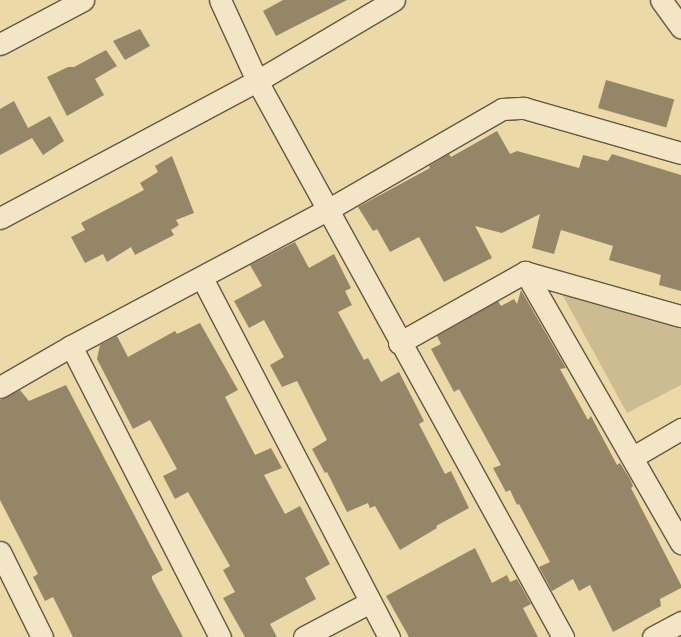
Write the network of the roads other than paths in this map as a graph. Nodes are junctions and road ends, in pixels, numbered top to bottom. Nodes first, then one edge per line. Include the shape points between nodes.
1 (83, 0) edge
2 (220, 0) edge
3 (394, 0) edge
4 (661, 0) edge
5 (681, 28) edge
6 (0, 44) edge
7 (256, 80) junction
8 (681, 153) edge
9 (329, 209) junction
10 (0, 218) edge
11 (525, 272) junction
12 (202, 278) junction
13 (681, 316) edge
14 (399, 342) junction
15 (71, 346) junction
16 (0, 387) edge
17 (681, 429) edge
18 (633, 457) junction
19 (681, 543) edge
20 (0, 552) edge
21 (370, 602) junction
22 (681, 622) edge
23 (42, 637) edge
24 (220, 637) edge
25 (304, 637) edge
26 (389, 637) edge
27 (563, 637) edge
28 (653, 637) edge

1 - 6 street
2 - 7 street
3 - 7 street
4 - 5 street
7 - 9 street
7 - 10 street
8 - 9 street via 524,108 502,110
9 - 12 street
9 - 14 street
11 - 13 street
11 - 14 street
11 - 18 street
12 - 15 street
12 - 21 street
14 - 27 street
15 - 16 street
15 - 24 street
17 - 18 street
18 - 19 street
20 - 23 street
21 - 25 street
21 - 26 street
22 - 28 street

